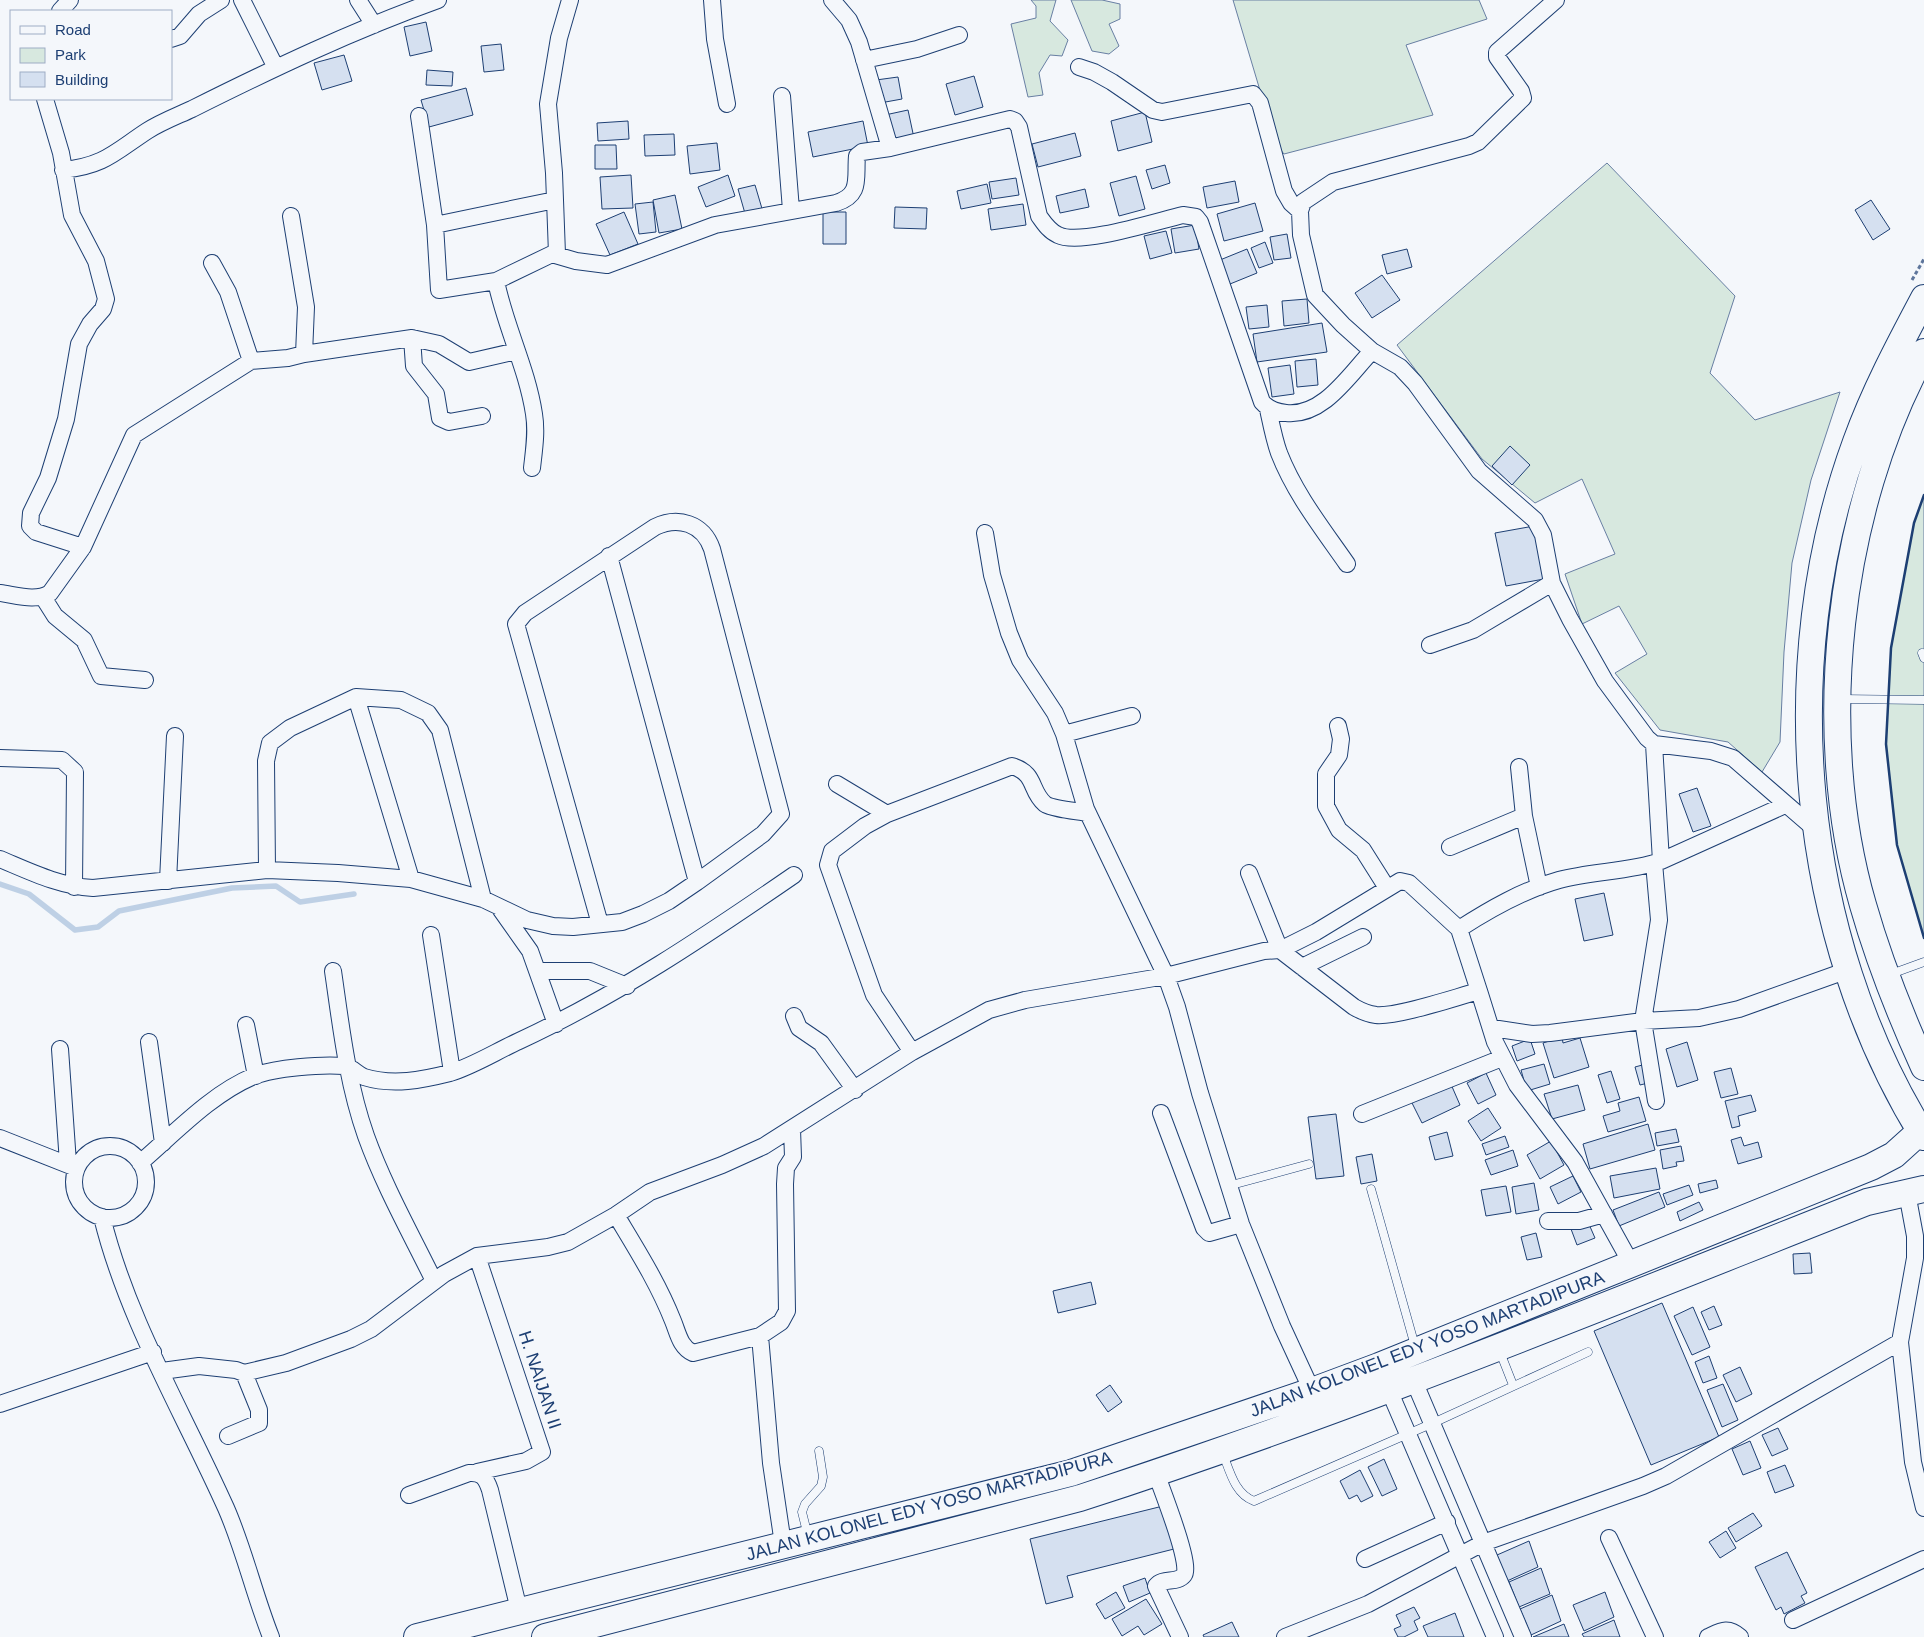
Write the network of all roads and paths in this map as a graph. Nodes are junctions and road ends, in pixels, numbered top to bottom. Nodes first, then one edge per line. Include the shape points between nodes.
1 (70, 0) edge
2 (221, 0) edge
3 (242, 0) edge
4 (358, 0) edge
5 (438, 0) edge
6 (570, 0) edge
7 (712, 0) edge
8 (832, 0) edge
9 (1556, 0) edge
10 (61, 10) edge
11 (374, 24) junction
12 (958, 35) dead end
13 (172, 39) edge
14 (864, 60) junction
15 (1080, 67) dead end
16 (276, 68) junction
17 (782, 96) dead end
18 (45, 100) edge
19 (727, 104) dead end
20 (419, 116) dead end
21 (890, 148) junction
22 (63, 170) junction
23 (555, 200) junction
24 (791, 210) junction
25 (1300, 211) junction
26 (291, 216) dead end
27 (435, 225) junction
28 (557, 254) junction
29 (212, 263) dead end
30 (496, 281) junction
31 (1924, 298) edge
32 (412, 338) junction
33 (517, 351) junction
34 (1376, 353) junction
35 (304, 354) junction
36 (251, 361) junction
37 (1921, 365) edge
38 (1268, 408) junction
39 (482, 416) dead end
40 (532, 468) dead end
41 (985, 533) dead end
42 (83, 547) junction
43 (608, 556) junction
44 (1347, 564) dead end
45 (1552, 583) junction
46 (0, 593) edge
47 (43, 597) junction
48 (1430, 644) dead end
49 (146, 680) dead end
50 (356, 697) junction
51 (1837, 699) junction
52 (1924, 700) edge
53 (1132, 716) dead end
54 (1338, 726) dead end
55 (1064, 734) junction
56 (175, 736) dead end
57 (1654, 744) junction
58 (1809, 752) junction
59 (1839, 753) junction
60 (0, 758) edge
61 (1519, 767) dead end
62 (838, 784) dead end
63 (1785, 805) junction
64 (1088, 813) junction
65 (887, 814) junction
66 (1524, 816) junction
67 (1816, 830) junction
68 (1450, 847) dead end
69 (0, 859) edge
70 (1658, 862) junction
71 (267, 870) junction
72 (1249, 873) dead end
73 (794, 875) dead end
74 (411, 879) junction
75 (168, 881) junction
76 (698, 882) junction
77 (74, 887) junction
78 (1539, 887) junction
79 (1387, 888) junction
80 (490, 902) junction
81 (600, 924) junction
82 (1460, 930) junction
83 (431, 935) dead end
84 (1363, 937) dead end
85 (1280, 950) junction
86 (1924, 962) edge
87 (1302, 968) junction
88 (1848, 970) junction
89 (333, 971) dead end
90 (538, 971) junction
91 (1166, 976) junction
92 (1885, 976) junction
93 (627, 986) junction
94 (1479, 991) junction
95 (794, 1016) dead end
96 (1643, 1021) junction
97 (556, 1024) junction
98 (246, 1025) dead end
99 (1492, 1028) junction
100 (149, 1042) dead end
101 (60, 1048) dead end
102 (912, 1052) junction
103 (1502, 1058) junction
104 (346, 1066) junction
105 (1924, 1067) edge
106 (452, 1072) junction
107 (256, 1076) junction
108 (855, 1090) junction
109 (1656, 1101) dead end
110 (1161, 1113) dead end
111 (1362, 1114) dead end
112 (792, 1129) junction
113 (1923, 1132) edge
114 (0, 1138) edge
115 (163, 1144) junction
116 (140, 1163) junction
117 (1310, 1164) dead end
118 (72, 1166) junction
119 (1228, 1186) junction
120 (1371, 1189) dead end
121 (1916, 1191) edge
122 (1604, 1214) junction
123 (616, 1215) junction
124 (102, 1217) junction
125 (1548, 1221) dead end
126 (1241, 1224) junction
127 (477, 1256) junction
128 (1632, 1264) junction
129 (434, 1281) junction
130 (760, 1336) junction
131 (1900, 1342) junction
132 (1498, 1347) junction
133 (152, 1352) junction
134 (1588, 1352) dead end
135 (1410, 1353) junction
136 (1379, 1366) junction
137 (162, 1371) junction
138 (244, 1373) junction
139 (1414, 1381) junction
140 (1513, 1385) junction
141 (1389, 1390) junction
142 (1312, 1391) junction
143 (0, 1404) edge
144 (1433, 1423) junction
145 (1408, 1434) junction
146 (228, 1436) dead end
147 (1222, 1450) junction
148 (819, 1452) dead end
149 (477, 1472) junction
150 (1156, 1473) junction
151 (410, 1495) dead end
152 (1924, 1508) edge
153 (1447, 1522) junction
154 (809, 1538) junction
155 (1609, 1538) dead end
156 (1483, 1543) junction
157 (783, 1544) junction
158 (1460, 1554) junction
159 (1365, 1559) dead end
160 (1924, 1559) edge
161 (519, 1610) junction
162 (1793, 1620) dead end
163 (429, 1636) edge
164 (270, 1637) edge
165 (545, 1637) edge
166 (1180, 1637) edge
167 (1285, 1637) edge
168 (1495, 1637) edge
169 (1523, 1637) edge
170 (1655, 1637) edge
171 (1708, 1637) edge
172 (1740, 1637) edge

1 - 10 street
2 - 13 street via 199,14 180,36
3 - 16 street
4 - 11 street
5 - 11 street
6 - 23 street via 557,47 548,104
7 - 19 street via 715,39
8 - 14 street via 849,20
9 - 25 street via 1497,52 1497,58 1523,98 1478,142 1333,182 1303,202
11 - 16 street
12 - 14 street via 917,49
14 - 21 street
15 - 25 street via 1094,72 1153,110 1162,112 1253,94 1260,104 1284,191
16 - 22 street via 149,130 96,165
17 - 24 street
18 - 22 street
20 - 27 street
21 - 24 street via 859,153 857,182 848,198
21 - 38 street via 1010,119 1019,127 1039,216 1059,236 1088,237 1183,215 1196,217 1205,232 1262,402
22 - 42 street via 72,215 96,261 106,299 103,310 90,324 79,344 66,419 48,478 31,513 30,526 36,532
23 - 27 street
23 - 28 street
24 - 28 street via 715,225 607,265 576,261
25 - 34 street via 1301,235 1315,295
26 - 35 street via 306,307
27 - 30 street via 439,290
28 - 30 street
29 - 36 street via 228,292
30 - 33 street
31 - 58 main road via 1886,369 1856,443 1833,518 1818,595 1810,673
32 - 33 street via 439,344 469,362
32 - 35 street
32 - 39 street via 414,366 436,394 440,418 449,422
33 - 40 street via 534,414 536,433
34 - 38 street via 1311,410 1291,414
34 - 45 street via 1400,367 1479,471 1536,520 1543,535
35 - 36 street
36 - 42 street via 134,435
37 - 51 main road via 1884,441 1864,504 1847,587
38 - 44 street via 1288,474
41 - 55 street via 992,575 1016,651 1055,713
42 - 47 street
43 - 76 street
43 - 76 street via 670,520 696,526 712,548 781,814 750,844
43 - 81 street via 525,613 516,624
45 - 48 street via 1473,630
45 - 57 street via 1605,682
46 - 47 street
47 - 49 street via 55,616 84,640 101,676
50 - 71 street via 281,733 270,743 266,761
50 - 74 street
50 - 80 street via 402,700 434,719 440,730
51 - 52 lane
51 - 59 main road
53 - 55 street
54 - 79 street via 1341,739 1339,755 1326,774 1326,806 1339,830 1363,850
55 - 64 street
56 - 75 street
57 - 63 street via 1711,751 1733,758
57 - 70 street
58 - 59 main road
58 - 67 main road
59 - 92 main road via 1848,838 1862,904
60 - 77 street via 62,760 75,772
61 - 66 street
62 - 65 street
63 - 67 street
63 - 70 street
64 - 65 street via 1049,806 1041,799 1026,772 1012,766
64 - 91 street
65 - 102 street via 832,851 828,865 874,995
66 - 68 street
66 - 78 street
67 - 88 main road via 1829,901
69 - 77 street
70 - 78 street via 1558,880
70 - 96 street via 1659,920
71 - 74 street
71 - 75 street
72 - 85 street
73 - 93 street
74 - 80 street
75 - 77 street
76 - 81 street via 643,914 622,922
78 - 82 street via 1512,898
79 - 82 street via 1400,881 1409,883
79 - 85 street
80 - 81 street via 527,920 553,926
80 - 90 street via 516,929
82 - 94 street
83 - 106 street
84 - 87 street
85 - 87 street
85 - 91 street via 1264,951
86 - 92 lane
87 - 94 street via 1354,1007 1378,1015
88 - 96 street via 1739,1009 1699,1018
88 - 113 main road via 1880,1054
89 - 104 street
90 - 93 street via 590,971
90 - 97 street
91 - 102 street via 1026,1000 989,1010
91 - 119 street
92 - 105 main road
93 - 97 street
94 - 99 street
95 - 108 street via 799,1028 821,1044
96 - 99 street via 1532,1034
96 - 109 street
97 - 106 street
98 - 107 street
99 - 103 street
100 - 115 street
101 - 118 street
102 - 108 street
103 - 111 street
103 - 122 street via 1526,1100 1575,1162
104 - 106 street via 363,1076 390,1082 411,1082
104 - 107 street via 314,1066
104 - 129 street via 366,1136
107 - 115 street via 227,1091
108 - 112 street
110 - 126 street via 1204,1228 1214,1232
112 - 123 street via 764,1146 650,1192
112 - 130 street via 793,1157 786,1168 784,1184 787,1311 781,1322
113 - 128 main road, JALAN KOLONEL EDY YOSO MARTADIPURA via 1894,1155 1871,1167
114 - 118 street
115 - 116 street
116 - 118 street via 128,1151 102,1146
116 - 124 street via 146,1181 136,1207 120,1217
117 - 119 lane
118 - 124 street via 80,1202 93,1214
119 - 126 street
120 - 135 lane
121 - 131 street via 1915,1258
121 - 132 main road, JALAN KOLONEL EDY YOSO MARTADIPURA via 1866,1202
122 - 125 street via 1579,1221
122 - 128 street
123 - 127 street via 568,1242
123 - 130 street via 662,1293 686,1350 693,1353
124 - 133 street via 117,1271
126 - 142 street
127 - 129 street
127 - 149 street, H. NAIJAN II via 542,1452 526,1461
128 - 135 main road, JALAN KOLONEL EDY YOSO MARTADIPURA
129 - 138 street via 371,1329 286,1363
130 - 157 street via 771,1463
131 - 152 street via 1913,1462
131 - 156 street via 1666,1476
132 - 139 main road, JALAN KOLONEL EDY YOSO MARTADIPURA
132 - 140 lane
133 - 137 street
133 - 143 street
134 - 140 lane
135 - 136 main road, JALAN KOLONEL EDY YOSO MARTADIPURA
135 - 139 main road
136 - 141 main road
136 - 142 main road, JALAN KOLONEL EDY YOSO MARTADIPURA
137 - 138 street via 199,1366
137 - 164 street via 235,1530
138 - 146 street via 259,1410 259,1423
139 - 141 main road, JALAN KOLONEL EDY YOSO MARTADIPURA
139 - 144 street
140 - 144 lane
141 - 145 street
141 - 147 main road, JALAN KOLONEL EDY YOSO MARTADIPURA
142 - 154 main road, JALAN KOLONEL EDY YOSO MARTADIPURA via 1071,1472
144 - 145 lane
144 - 156 street
145 - 147 lane via 1254,1501 1245,1498 1237,1489
145 - 153 street
147 - 150 main road, JALAN KOLONEL EDY YOSO MARTADIPURA
148 - 154 lane via 821,1486 802,1512
149 - 151 street via 469,1472
149 - 161 street via 484,1476 490,1490
150 - 165 main road, JALAN KOLONEL EDY YOSO MARTADIPURA via 1080,1498
150 - 166 street via 1186,1570 1182,1577 1161,1581 1156,1586
153 - 158 street
153 - 159 street
154 - 157 main road, JALAN KOLONEL EDY YOSO MARTADIPURA
155 - 170 street
156 - 158 street
156 - 169 street
157 - 161 main road, JALAN KOLONEL EDY YOSO MARTADIPURA
158 - 167 street via 1368,1604
158 - 168 street
160 - 162 street
161 - 163 main road, JALAN KOLONEL EDY YOSO MARTADIPURA
171 - 172 street via 1730,1630

